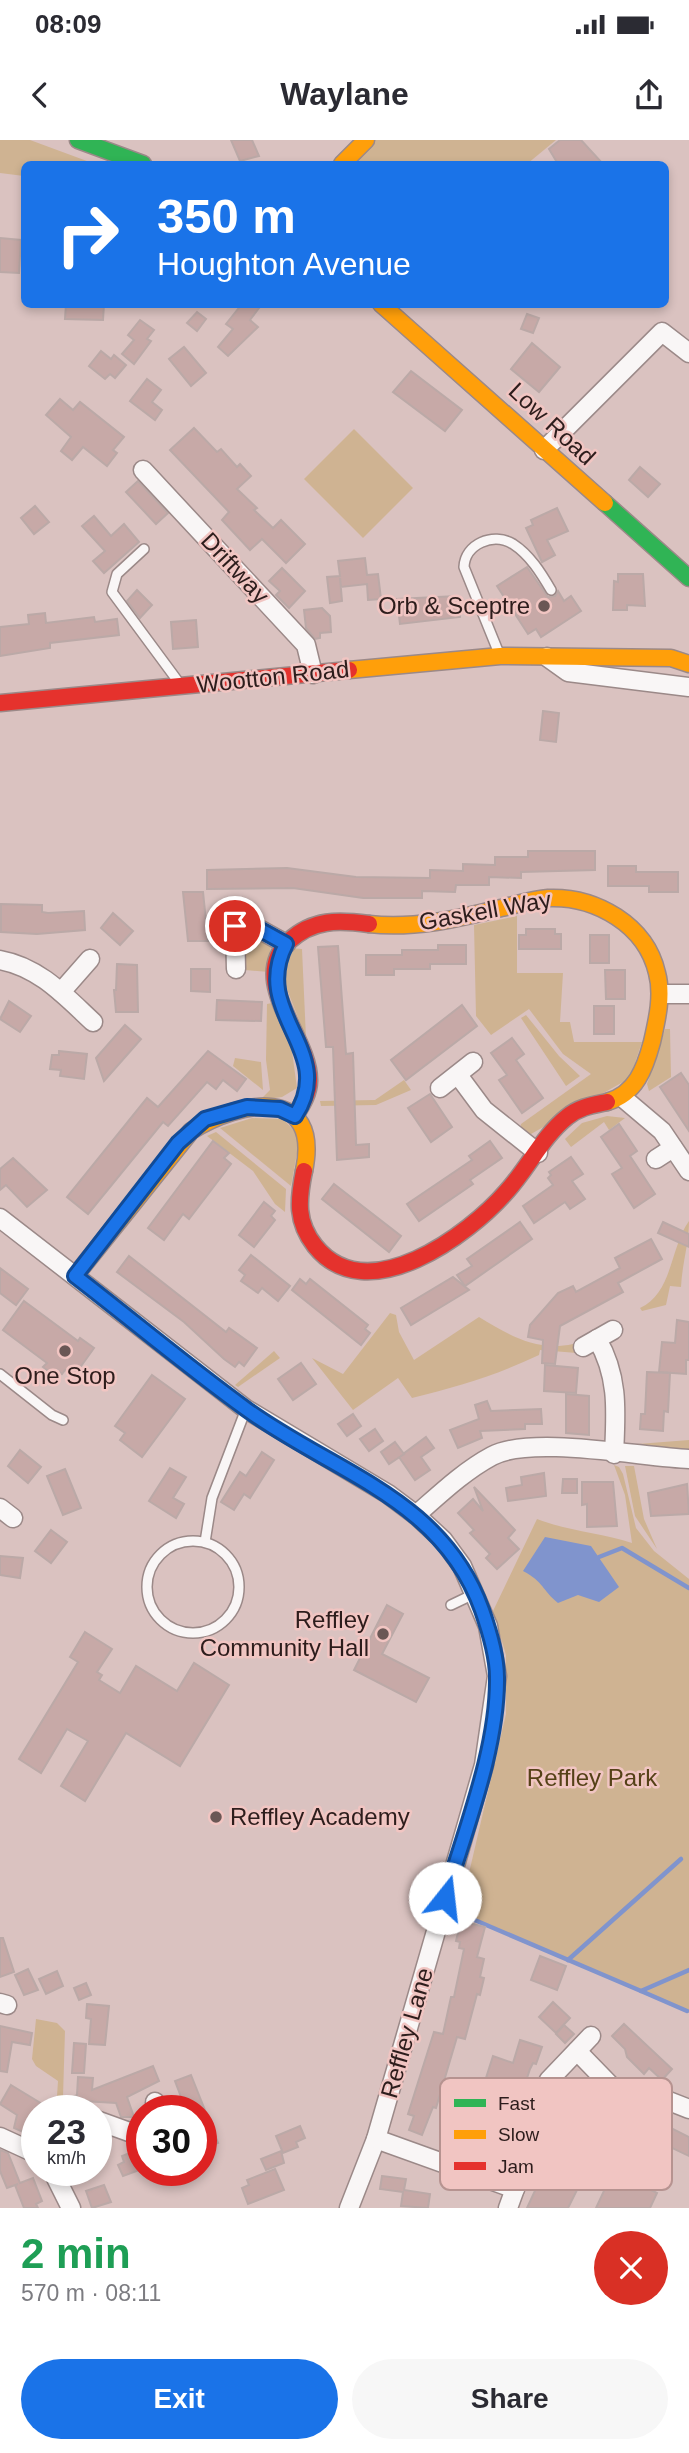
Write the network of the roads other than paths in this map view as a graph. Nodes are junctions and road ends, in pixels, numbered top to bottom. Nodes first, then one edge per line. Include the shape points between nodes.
1 (78, 140) edge
2 (366, 140) edge
3 (135, 161) edge
4 (345, 161) edge
5 (386, 308) edge
6 (689, 353) edge
7 (544, 450) junction
8 (143, 470) dead end
9 (144, 549) dead end
10 (689, 578) edge
11 (551, 590) dead end
12 (689, 651) edge
13 (500, 656) junction
14 (547, 657) junction
15 (671, 658) junction
16 (689, 664) edge
17 (313, 674) junction
18 (182, 686) junction
19 (689, 687) edge
20 (0, 703) edge
21 (286, 944) junction
22 (90, 959) dead end
23 (0, 960) edge
24 (236, 969) dead end
25 (61, 992) junction
26 (661, 994) junction
27 (689, 994) edge
28 (93, 1022) dead end
29 (473, 1062) dead end
30 (458, 1074) junction
31 (440, 1088) dead end
32 (623, 1098) junction
33 (295, 1116) junction
34 (673, 1148) junction
35 (538, 1153) junction
36 (656, 1159) dead end
37 (689, 1171) edge
38 (0, 1218) edge
39 (75, 1276) junction
40 (598, 1339) dead end
41 (0, 1374) edge
42 (246, 1409) junction
43 (63, 1420) dead end
44 (614, 1454) junction
45 (689, 1459) edge
46 (416, 1515) junction
47 (205, 1542) junction
48 (476, 1593) junction
49 (451, 1605) dead end
50 (591, 2036) dead end
51 (577, 2051) junction
52 (551, 2078) edge
53 (603, 2078) edge
54 (672, 2102) edge
55 (689, 2109) edge
56 (0, 2137) edge
57 (376, 2139) junction
58 (21, 2147) edge
59 (440, 2162) edge
60 (60, 2186) edge
61 (515, 2190) edge
62 (71, 2208) edge
63 (349, 2208) edge
64 (508, 2208) edge

1 - 3 street
2 - 4 street
5 - 7 street, Low Road
6 - 7 street via 662,332
7 - 10 street, Low Road
8 - 17 street, Driftway via 306,645
9 - 18 lane via 117,575 112,592
11 - 13 lane via 536,566 514,545 482,541 470,547 464,567
12 - 15 street, Wootton Road
13 - 14 street, Wootton Road
13 - 17 street, Wootton Road
14 - 15 street, Wootton Road
14 - 19 street, Wootton Road via 568,672
15 - 16 street, Wootton Road
17 - 18 street, Wootton Road
18 - 20 street, Wootton Road
21 - 24 street via 235,919
21 - 26 street, Gaskell Way via 302,929 317,924 399,926 570,897 606,908 638,934 657,971
21 - 33 street via 278,959 275,988 303,1055 309,1083
22 - 25 street
23 - 25 street via 26,968
25 - 28 street
26 - 27 street
26 - 32 street, Gaskell Way via 643,1065
29 - 30 street
30 - 31 street
30 - 35 street via 484,1110
32 - 34 street via 649,1119
32 - 35 street via 591,1103 569,1115
33 - 35 street via 306,1130 298,1195 302,1228 321,1253 351,1269 386,1270 457,1238 501,1201
33 - 39 street via 280,1109 247,1107 205,1119 178,1143
34 - 36 street
34 - 37 street
38 - 39 street, Reffley Lane
39 - 42 street, Reffley Lane
40 - 44 street via 617,1394
41 - 43 lane
42 - 46 street, Reffley Lane
42 - 47 lane via 212,1498
44 - 45 street
44 - 46 street via 541,1446 495,1454
46 - 48 street, Reffley Lane via 443,1540
47 - 47 lane via 223,1551 235,1566 239,1595 232,1613 218,1626 199,1633 181,1632 164,1623 152,1609 148,1574 156,1558 170,1546
48 - 49 lane
48 - 57 street, Reffley Lane via 497,1676 484,1765
50 - 51 street
51 - 52 street
51 - 53 street
54 - 55 street
56 - 58 street
57 - 59 street
57 - 63 street, Reffley Lane
60 - 62 street
61 - 64 street

